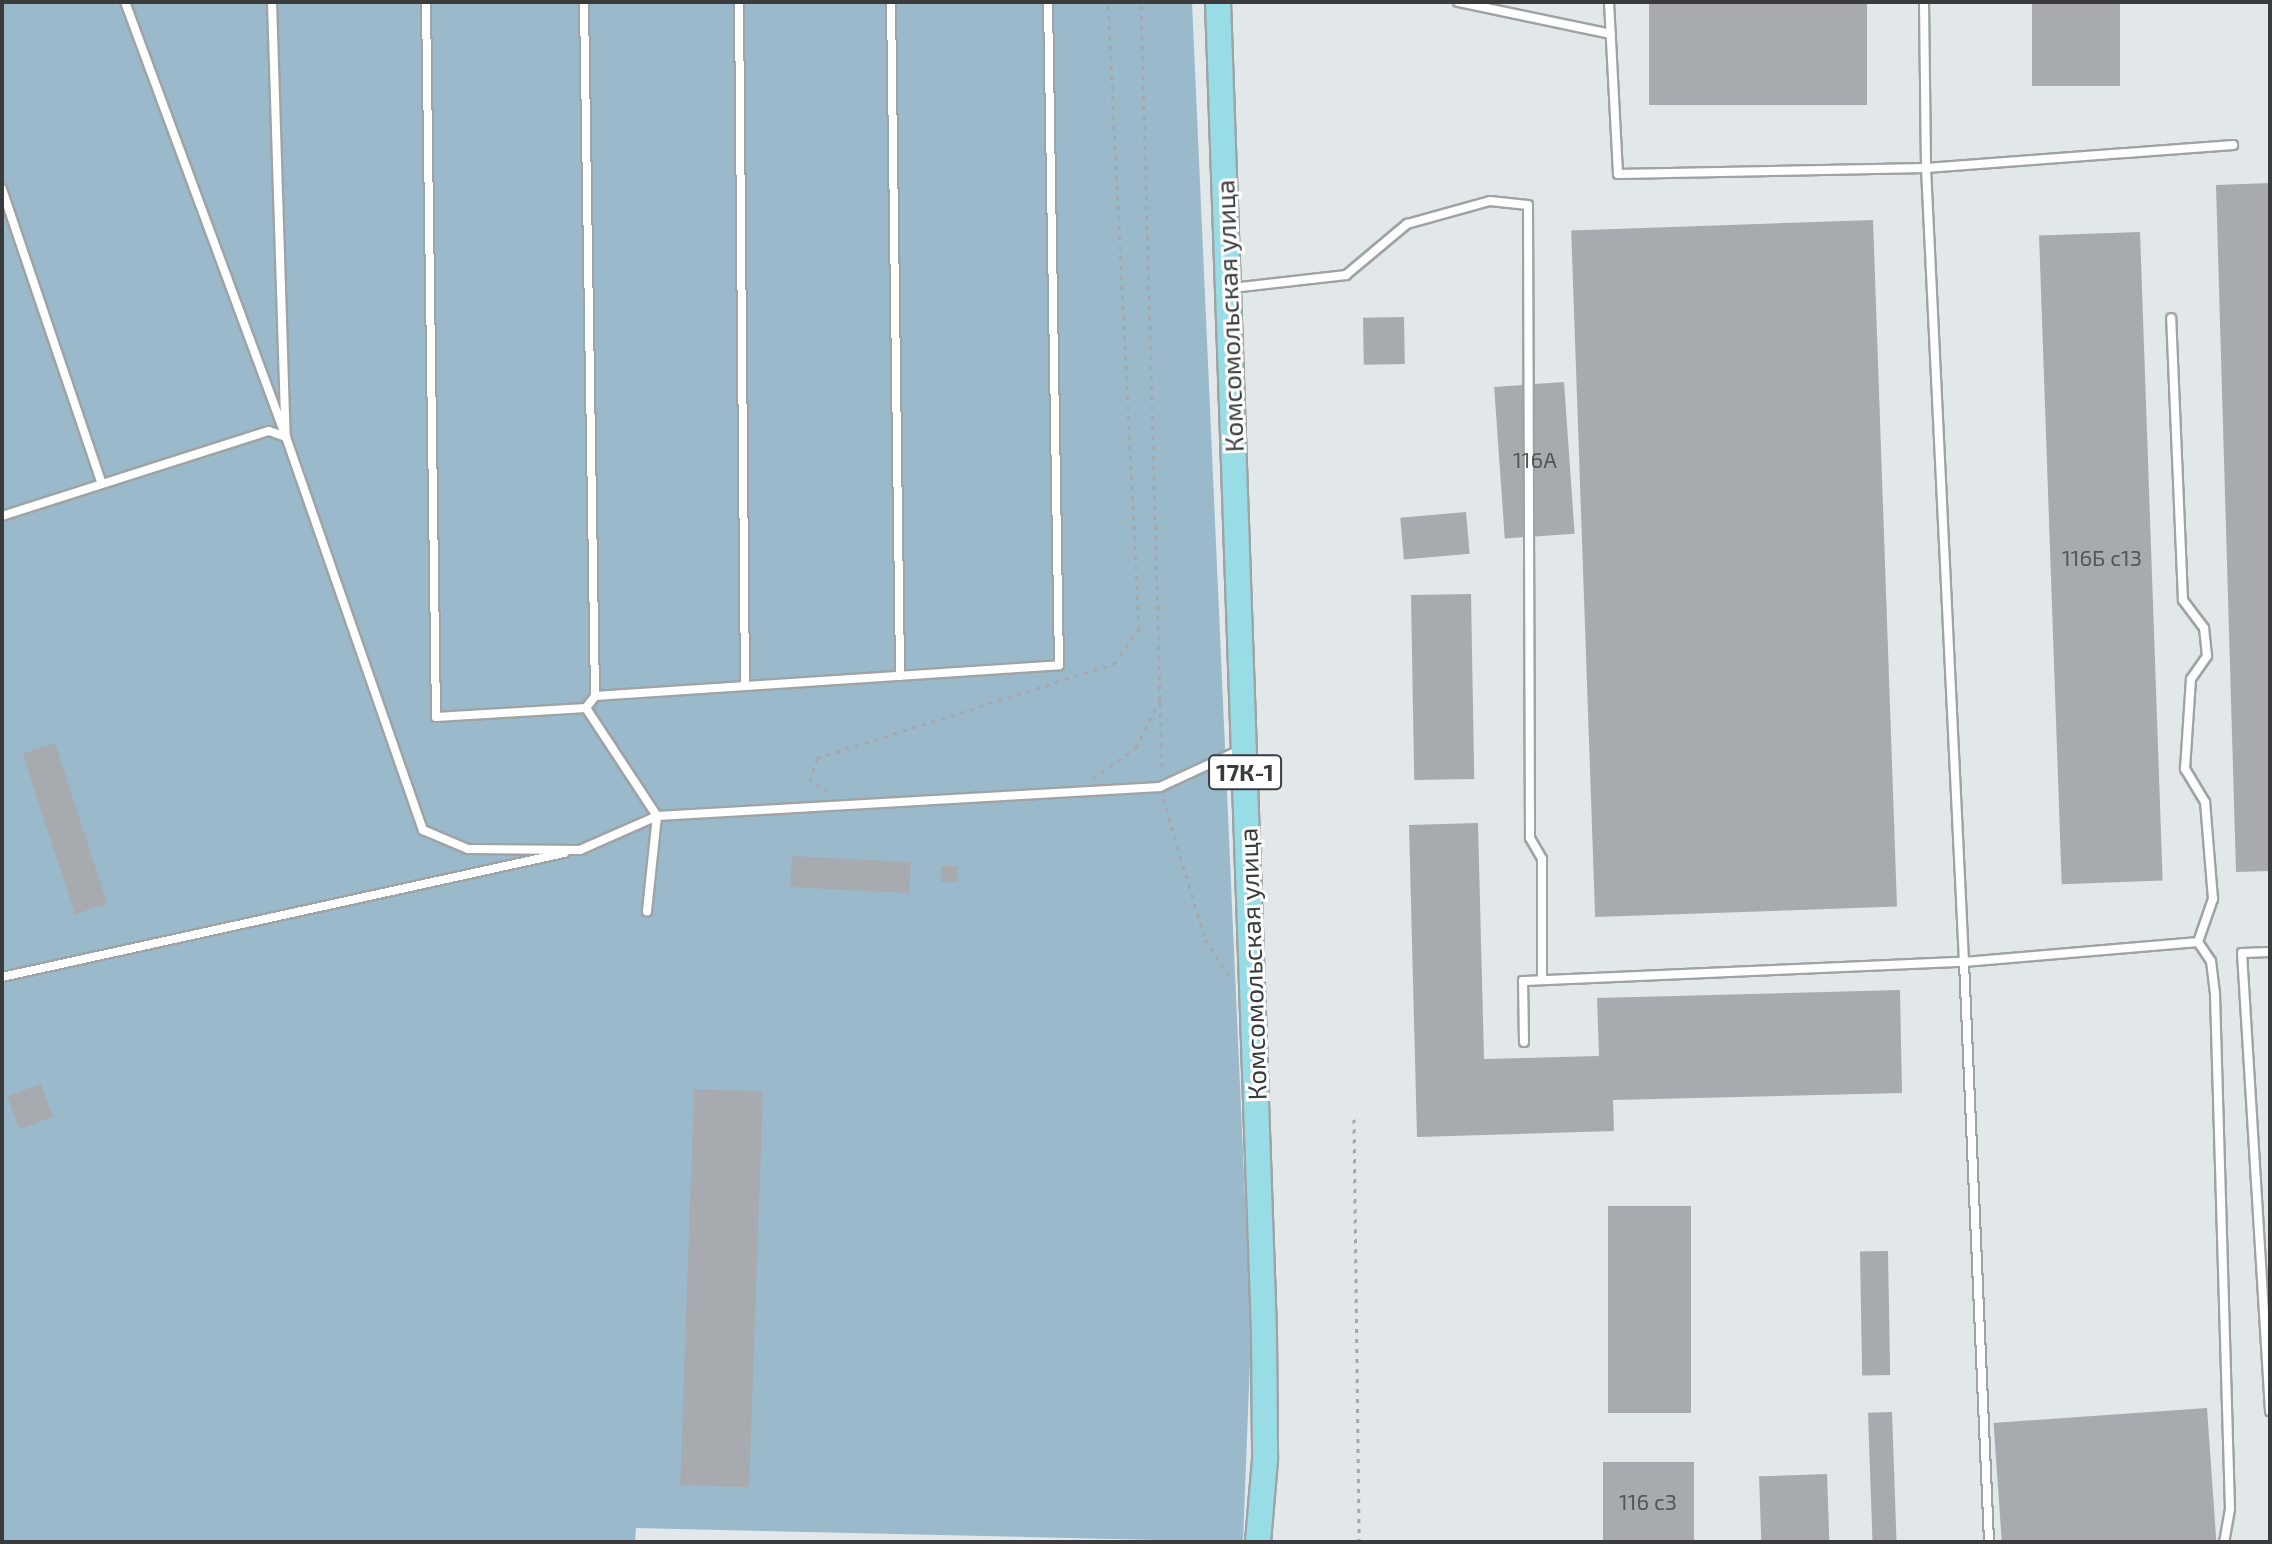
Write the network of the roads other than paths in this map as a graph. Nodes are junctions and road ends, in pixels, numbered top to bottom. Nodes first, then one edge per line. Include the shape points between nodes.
1 (125, 2) edge
2 (272, 2) edge
3 (426, 2) edge
4 (584, 2) edge
5 (739, 2) edge
6 (891, 2) edge
7 (1048, 2) edge
8 (1218, 2) edge
9 (1458, 2) edge
10 (1609, 2) edge
11 (1924, 2) edge
12 (1611, 34) junction
13 (2233, 145) dead end
14 (1926, 168) junction
15 (2, 189) edge
16 (1227, 288) junction
17 (2171, 318) dead end
18 (286, 437) junction
19 (102, 484) junction
20 (2, 516) edge
21 (900, 676) junction
22 (745, 686) junction
23 (595, 696) junction
24 (586, 708) junction
25 (1244, 748) junction
26 (657, 816) junction
27 (580, 850) junction
28 (647, 911) dead end
29 (2198, 942) junction
30 (2270, 952) edge
31 (1964, 962) junction
32 (2, 977) edge
33 (1542, 980) junction
34 (1524, 1042) dead end
35 (2270, 1411) edge
36 (1258, 1542) edge
37 (1989, 1542) edge
38 (2224, 1542) edge

1 - 18 lane
2 - 18 lane
3 - 24 lane via 436,717
4 - 23 lane
5 - 22 lane
6 - 21 lane
7 - 21 lane via 1059,665
8 - 16 main road, Комсомольская улица / 17К-1
9 - 12 lane
10 - 12 lane
11 - 14 lane
12 - 14 lane via 1618,174
13 - 14 lane
14 - 31 lane
15 - 19 lane
16 - 25 main road, Комсомольская улица / 17К-1
16 - 33 lane via 1346,275 1407,224 1490,201 1528,205 1530,838 1542,859
17 - 29 lane via 2183,600 2204,628 2207,656 2191,679 2185,769 2205,802 2213,899
18 - 19 lane via 269,431
18 - 27 lane via 423,830 468,849
19 - 20 lane
21 - 22 lane
22 - 23 lane
23 - 24 lane
24 - 26 lane
25 - 26 lane via 1160,787
25 - 36 main road, Комсомольская улица / 17К-1 via 1264,1333 1265,1460
26 - 27 lane
26 - 28 lane
27 - 32 lane
29 - 31 lane
29 - 38 lane via 2211,961 2215,995 2230,1509
30 - 35 lane via 2242,953
31 - 33 lane
31 - 37 lane
33 - 34 lane via 1523,981

